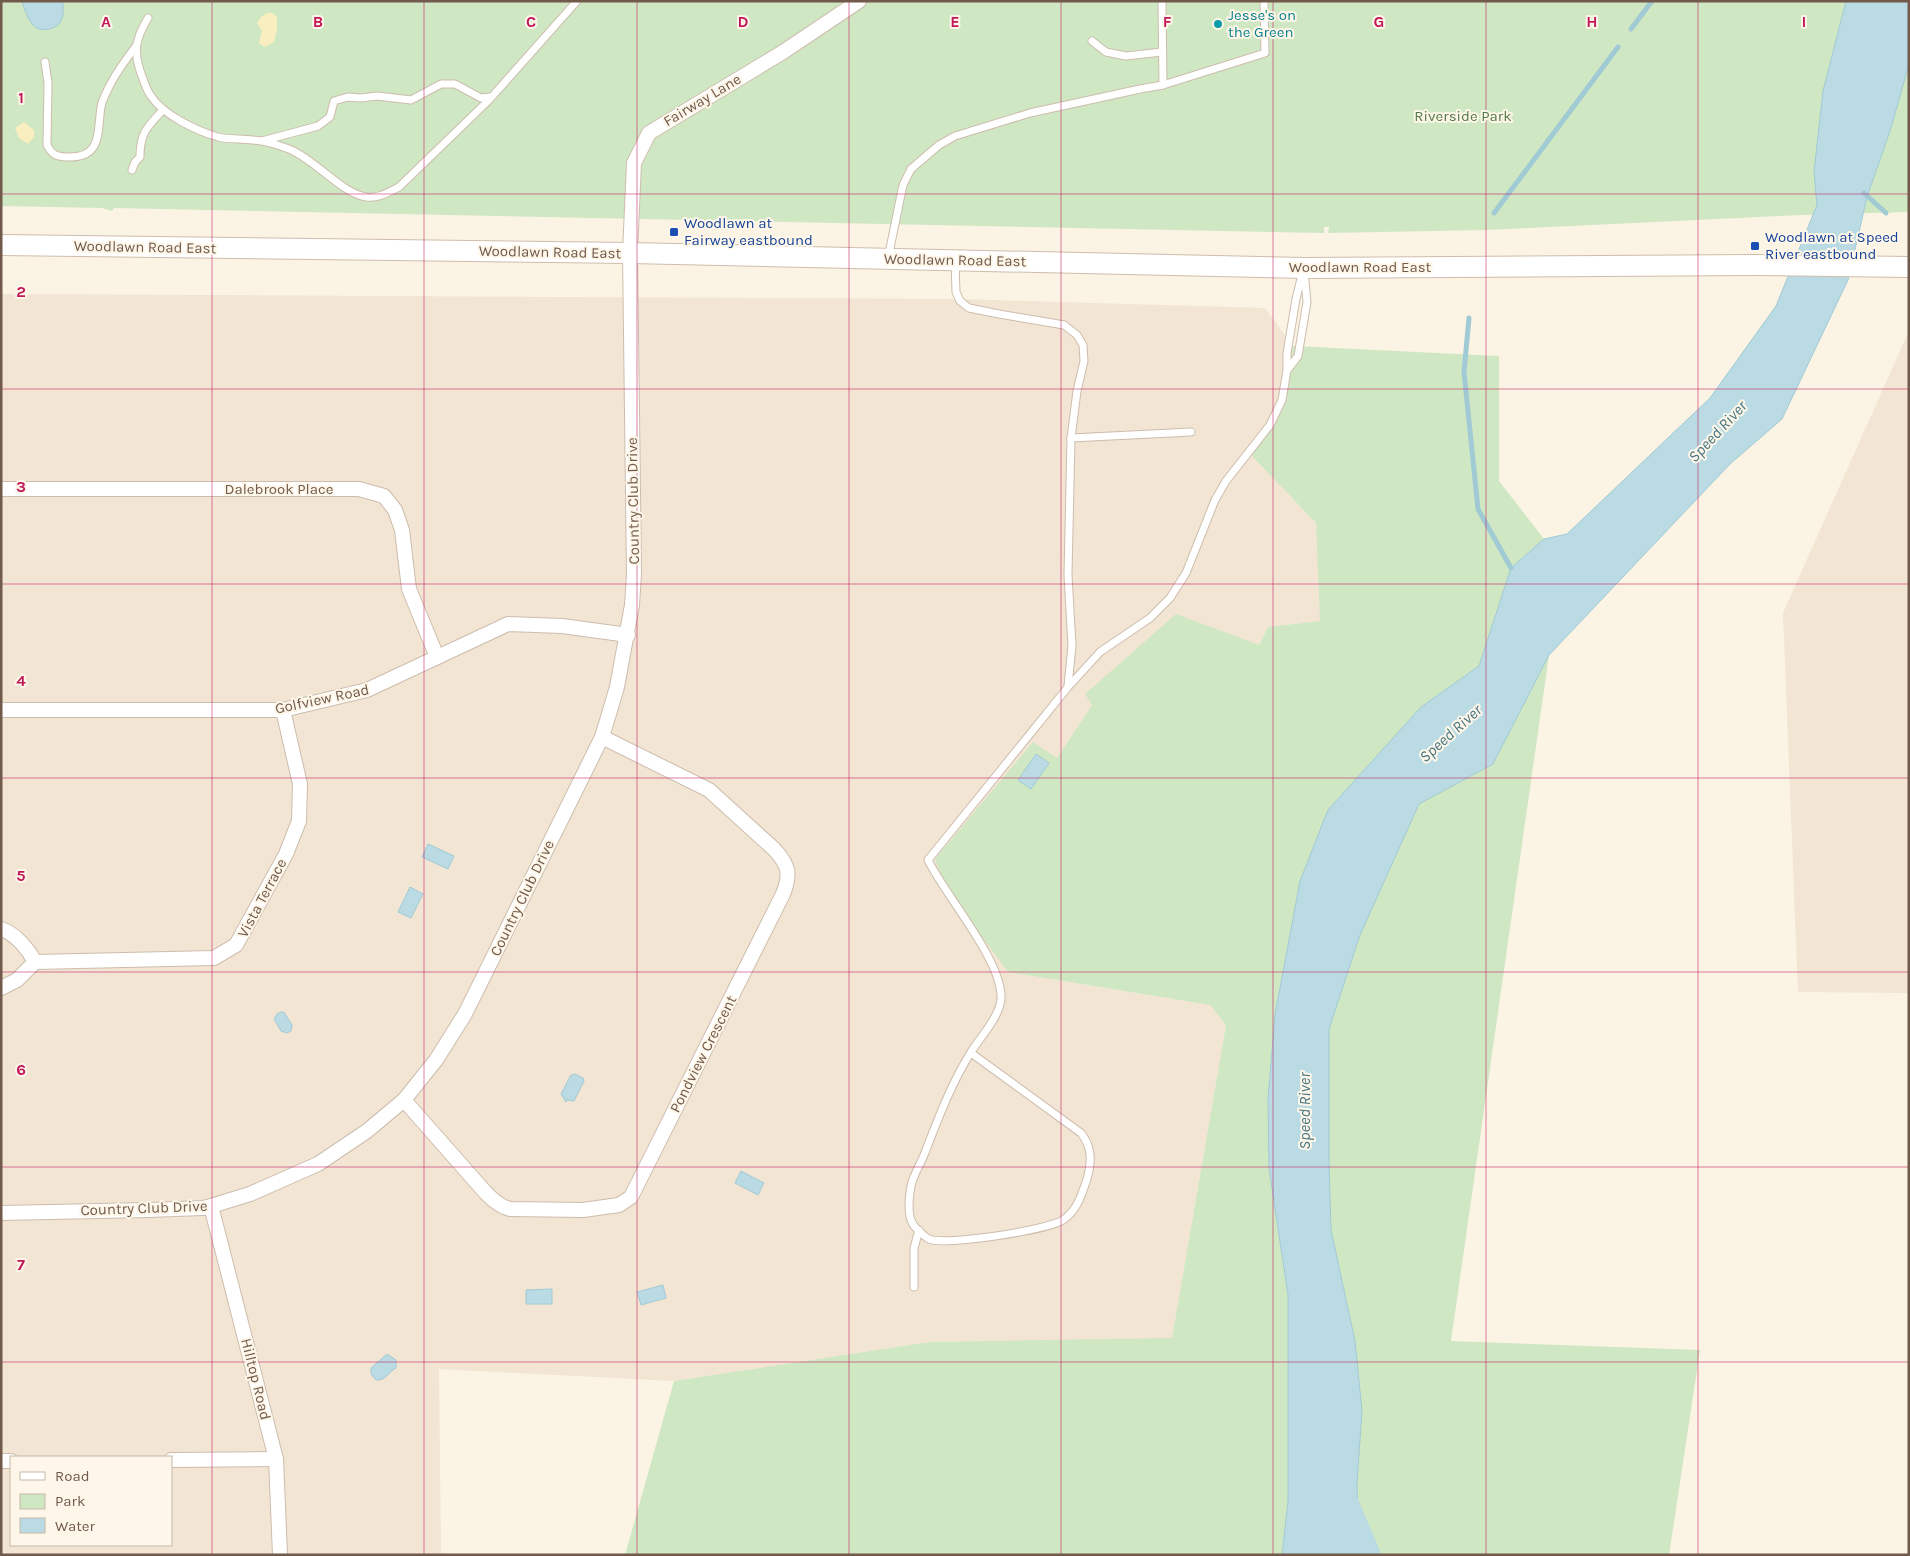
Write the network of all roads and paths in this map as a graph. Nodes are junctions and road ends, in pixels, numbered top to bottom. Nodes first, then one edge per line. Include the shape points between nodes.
1 (577, 1) edge
2 (859, 1) edge
3 (1162, 1) edge
4 (1264, 1) edge
5 (148, 18) dead end
6 (1092, 42) dead end
7 (136, 44) junction
8 (1162, 52) junction
9 (45, 62) dead end
10 (1163, 85) junction
11 (491, 97) junction
12 (162, 110) junction
13 (260, 141) junction
14 (132, 170) dead end
15 (1, 246) edge
16 (630, 253) junction
17 (888, 258) junction
18 (955, 260) junction
19 (1909, 267) edge
20 (1304, 268) junction
21 (1287, 370) junction
22 (1192, 432) dead end
23 (1071, 438) junction
24 (1, 489) edge
25 (628, 635) junction
26 (437, 657) junction
27 (1068, 687) junction
28 (1, 710) edge
29 (283, 710) junction
30 (602, 737) junction
31 (1, 929) edge
32 (36, 962) junction
33 (1, 988) edge
34 (971, 1053) junction
35 (404, 1100) junction
36 (212, 1206) junction
37 (1, 1212) edge
38 (919, 1230) junction
39 (914, 1287) dead end
40 (276, 1459) junction
41 (172, 1460) edge
42 (280, 1555) edge

1 - 11 lane
2 - 16 street, Fairway Lane via 783,52 649,133 634,163
3 - 8 lane
4 - 10 lane via 1265,53
5 - 7 lane
6 - 8 lane via 1106,52 1126,56
7 - 9 lane via 101,105 98,140 89,152 77,158 52,154 46,145 48,83
7 - 12 lane via 137,64 150,96
8 - 10 lane
10 - 17 lane via 1030,113 955,136 938,145 910,169 903,185
11 - 13 lane via 482,98 454,84 441,84 411,100 348,97 334,101 330,117 318,126
11 - 13 lane via 399,187 384,195 368,198 352,193 312,161 291,150
12 - 13 lane via 218,137
12 - 14 lane via 146,128 140,157
15 - 16 main road, Woodlawn Road East
16 - 17 main road, Woodlawn Road East
16 - 25 street, Country Club Drive via 634,574
17 - 18 main road, Woodlawn Road East
18 - 20 main road, Woodlawn Road East
18 - 23 lane via 956,292 960,301 969,308 1064,325 1077,334 1084,345 1084,360
19 - 20 main road, Woodlawn Road East
20 - 21 lane via 1296,299
20 - 21 lane via 1307,302 1298,356
21 - 27 lane via 1276,415 1226,481 1215,500 1186,573 1170,598 1150,618 1100,652
22 - 23 lane
23 - 27 lane via 1068,575 1072,646
24 - 26 street, Dalebrook Place via 359,489 384,496 395,510 402,530 409,589
25 - 26 street, Golfview Road via 562,626 508,624
25 - 30 street, Country Club Drive
26 - 29 street, Golfview Road via 367,690
27 - 34 lane via 928,860 990,959 997,979 1001,1000 998,1010
28 - 29 street, Golfview Road
29 - 32 street, Vista Terrace via 300,784 299,821 286,854 236,945 214,958
30 - 35 street, Country Club Drive via 464,1016 436,1060
30 - 35 street, Pondview Crescent via 709,790 774,849 788,871 782,894 632,1197 619,1205 583,1210 503,1207 485,1192
31 - 32 street via 8,931 28,949
32 - 33 street via 17,980
34 - 38 lane via 946,1099 911,1186 910,1214 912,1224
34 - 38 lane via 1081,1132 1090,1149 1089,1172 1073,1211 1054,1225 946,1241 929,1239
35 - 36 street, Country Club Drive via 367,1131 318,1164 250,1194
36 - 37 street, Country Club Drive
36 - 40 street, Hilltop Road
38 - 39 lane via 914,1248
40 - 41 street
40 - 42 street, Hilltop Road

